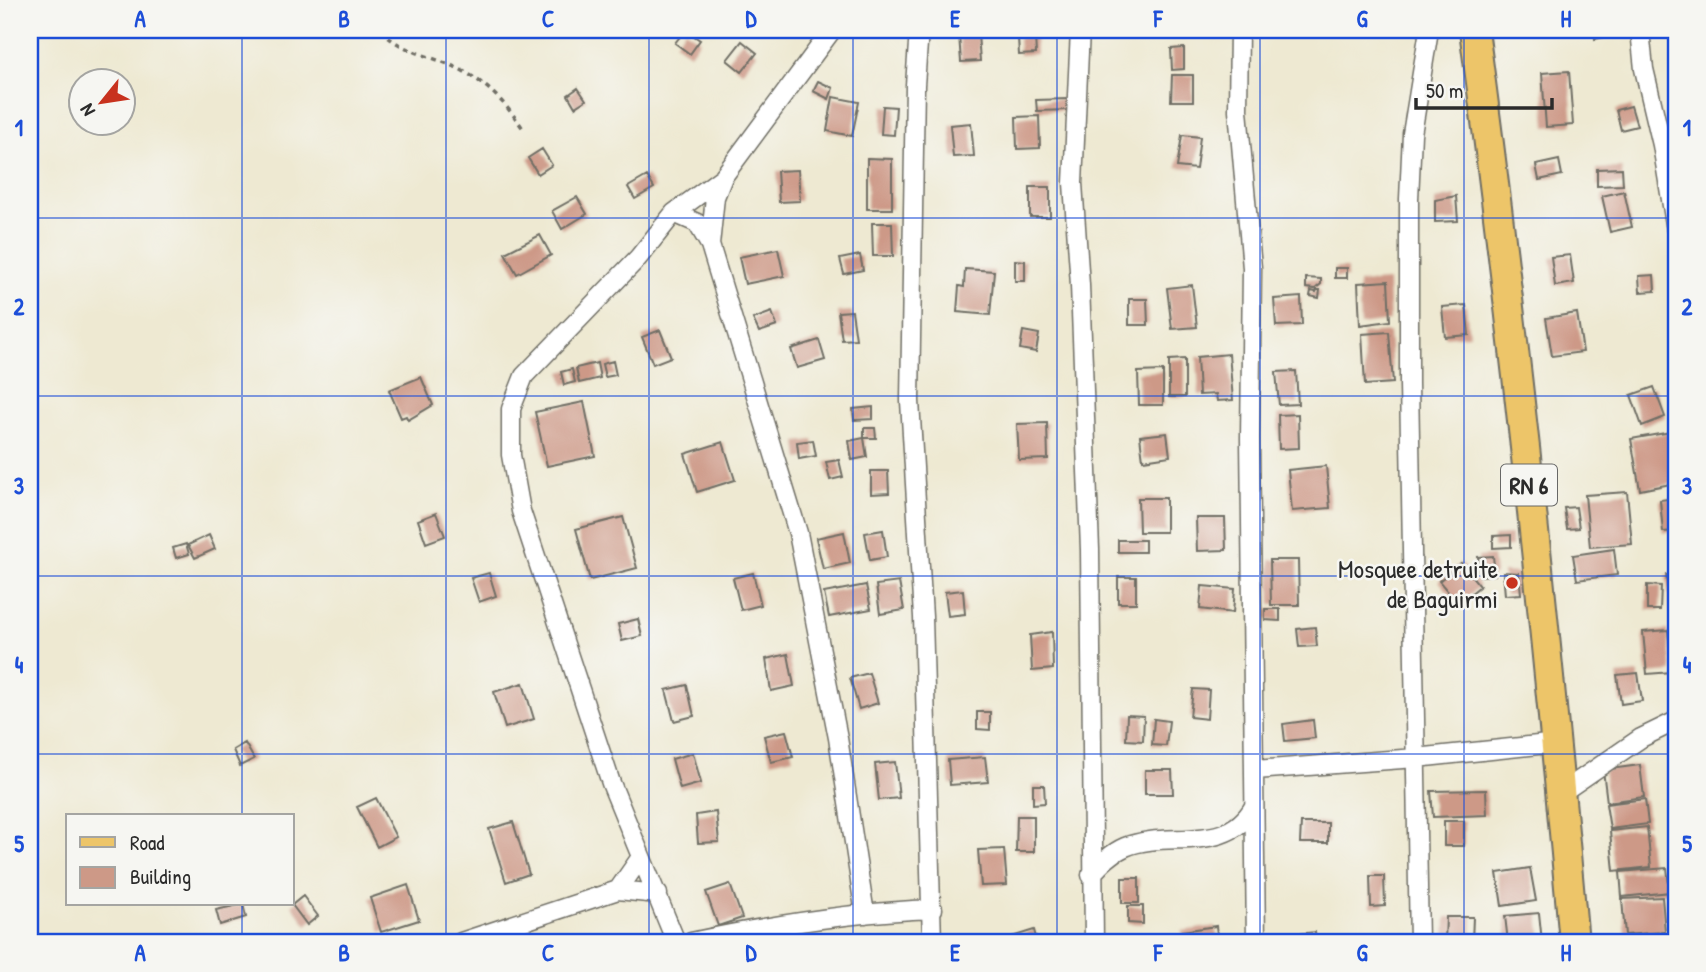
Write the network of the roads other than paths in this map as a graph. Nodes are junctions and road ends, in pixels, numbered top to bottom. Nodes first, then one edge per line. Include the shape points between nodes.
1 (832, 30) edge
2 (919, 30) edge
3 (1080, 30) edge
4 (1238, 30) edge
5 (1429, 30) edge
6 (1474, 30) edge
7 (1640, 30) edge
8 (723, 177) junction
9 (674, 213) junction
10 (1676, 230) edge
11 (710, 245) junction
12 (1676, 721) edge
13 (1556, 743) junction
14 (1416, 758) junction
15 (1255, 770) junction
16 (1561, 793) junction
17 (1254, 806) junction
18 (641, 857) junction
19 (1091, 875) junction
20 (618, 890) junction
21 (658, 894) junction
22 (933, 909) junction
23 (865, 914) junction
24 (461, 942) edge
25 (676, 942) edge
26 (691, 942) edge
27 (932, 942) edge
28 (1094, 942) edge
29 (1256, 942) edge
30 (1419, 942) edge
31 (1574, 942) edge

1 - 8 street
2 - 22 street via 910,401
3 - 19 street via 1073,183 1090,550
4 - 15 street via 1238,110 1252,268
5 - 14 street via 1412,134 1409,199
6 - 13 main road, RN 6
7 - 10 street
8 - 9 street
8 - 11 street via 715,197
9 - 11 street via 697,223
9 - 18 street via 638,258 524,376 511,409 511,455 521,511 611,783
11 - 23 street via 798,533 838,738
12 - 16 street via 1641,738
13 - 14 street
13 - 16 main road, RN 6
14 - 15 street
14 - 30 street
15 - 17 street
16 - 31 main road, RN 6
17 - 19 street via 1247,819 1227,832 1124,848
17 - 29 street
18 - 20 street
18 - 21 street
19 - 28 street
20 - 21 street
20 - 24 street
21 - 25 street
22 - 23 street
22 - 27 street
23 - 26 street

